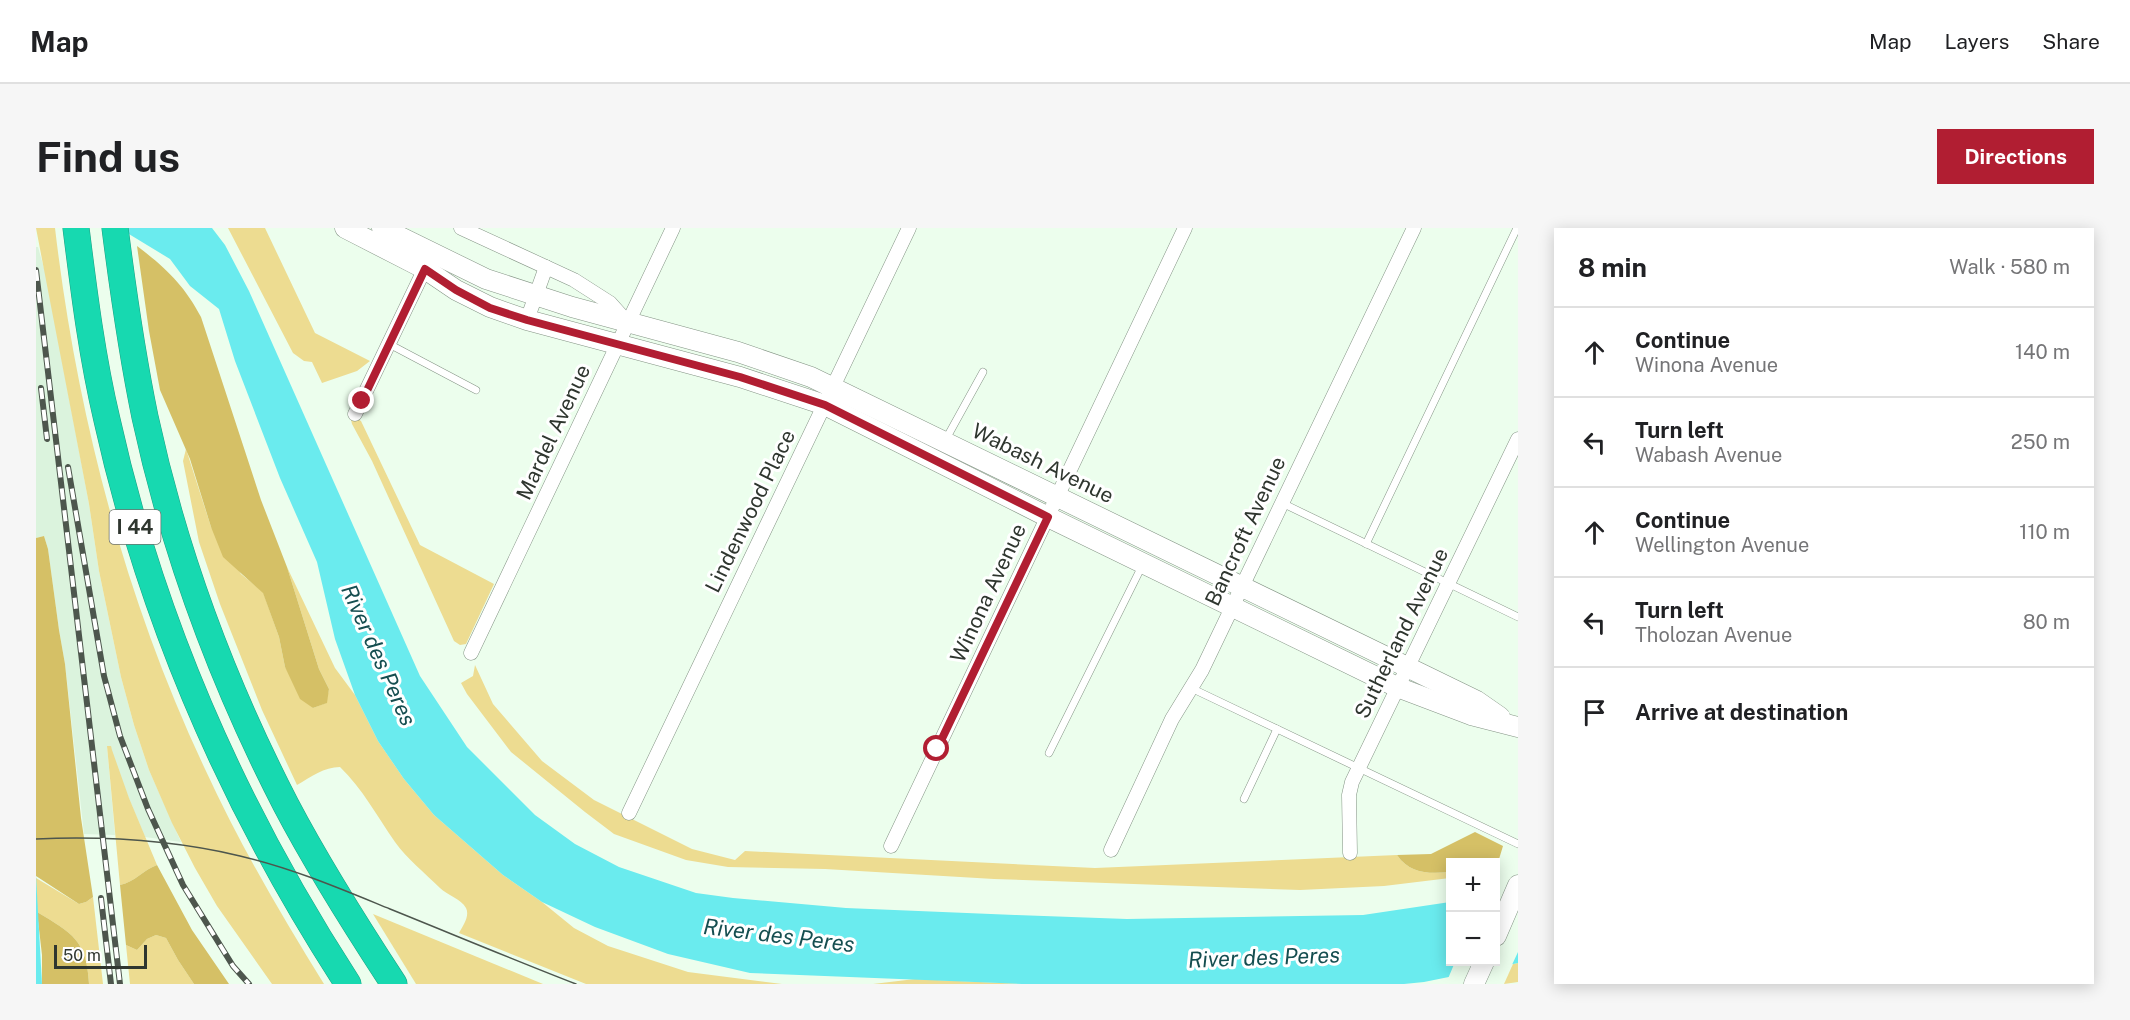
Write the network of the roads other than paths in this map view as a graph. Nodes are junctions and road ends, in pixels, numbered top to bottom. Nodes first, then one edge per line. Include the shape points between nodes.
1 (76, 228) edge
2 (115, 228) edge
3 (345, 228) edge
4 (382, 228) edge
5 (461, 228) edge
6 (673, 228) edge
7 (909, 228) edge
8 (1185, 228) edge
9 (1414, 228) edge
10 (1517, 228) edge
11 (429, 261) junction
12 (546, 267) junction
13 (535, 296) junction
14 (527, 320) junction
15 (628, 323) junction
16 (389, 344) junction
17 (619, 345) junction
18 (983, 372) dead end
19 (476, 390) dead end
20 (829, 396) junction
21 (355, 414) dead end
22 (1518, 439) edge
23 (945, 441) junction
24 (1058, 496) junction
25 (1282, 503) junction
26 (1048, 517) junction
27 (1366, 544) junction
28 (1143, 563) junction
29 (1449, 584) junction
30 (1242, 587) junction
31 (1232, 607) junction
32 (1518, 617) edge
33 (471, 653) dead end
34 (1407, 667) junction
35 (1397, 687) junction
36 (1191, 688) junction
37 (1277, 729) junction
38 (1516, 729) edge
39 (1049, 753) dead end
40 (1358, 768) junction
41 (1244, 799) dead end
42 (629, 813) dead end
43 (1518, 844) edge
44 (891, 846) dead end
45 (1111, 850) dead end
46 (1350, 853) dead end
47 (1518, 885) edge
48 (1500, 927) edge
49 (1482, 966) edge
50 (348, 984) edge
51 (394, 984) edge
52 (1474, 984) edge

1 - 50 highway, I 44 via 93,353 107,420 141,551 187,680 291,892
2 - 51 highway, I 44 via 145,417 195,592 286,805
3 - 11 main road
4 - 11 main road
5 - 12 street
6 - 15 street, Mardel Avenue
7 - 20 street, Lindenwood Place
8 - 24 street, Winona Avenue
9 - 25 street, Bancroft Avenue
10 - 27 lane
11 - 13 main road, Wabash Avenue
11 - 14 main road, Wabash Avenue via 456,290 490,308
11 - 16 street
12 - 13 street
12 - 15 street via 610,303
13 - 14 street
13 - 15 main road, Wabash Avenue
14 - 17 main road, Wabash Avenue
15 - 17 street, Mardel Avenue
15 - 20 main road, Wabash Avenue via 738,352 811,377
16 - 19 lane
16 - 21 street
17 - 20 main road, Wabash Avenue via 750,380
17 - 33 street, Mardel Avenue
18 - 23 lane
20 - 23 main road, Wabash Avenue
20 - 26 main road, Wabash Avenue
20 - 42 street, Lindenwood Place
22 - 29 street, Sutherland Avenue
23 - 24 main road, Wabash Avenue
24 - 26 street, Winona Avenue
24 - 30 main road, Wabash Avenue
25 - 27 lane
25 - 30 street, Bancroft Avenue
26 - 28 main road, Wabash Avenue
26 - 44 street, Winona Avenue
27 - 29 lane
28 - 31 main road, Wabash Avenue
28 - 39 lane
29 - 32 lane
29 - 34 street, Sutherland Avenue
30 - 31 street, Bancroft Avenue
30 - 34 main road, Wabash Avenue
31 - 35 main road, Wabash Avenue
31 - 36 street, Bancroft Avenue
34 - 35 street, Sutherland Avenue
34 - 38 main road, Wabash Avenue via 1477,701
35 - 38 main road, Wabash Avenue
35 - 40 street, Sutherland Avenue
36 - 37 lane
36 - 45 street, Bancroft Avenue via 1172,719
37 - 40 lane
37 - 41 lane
40 - 43 lane
40 - 46 street, Sutherland Avenue via 1349,795
47 - 48 main road
49 - 52 main road

